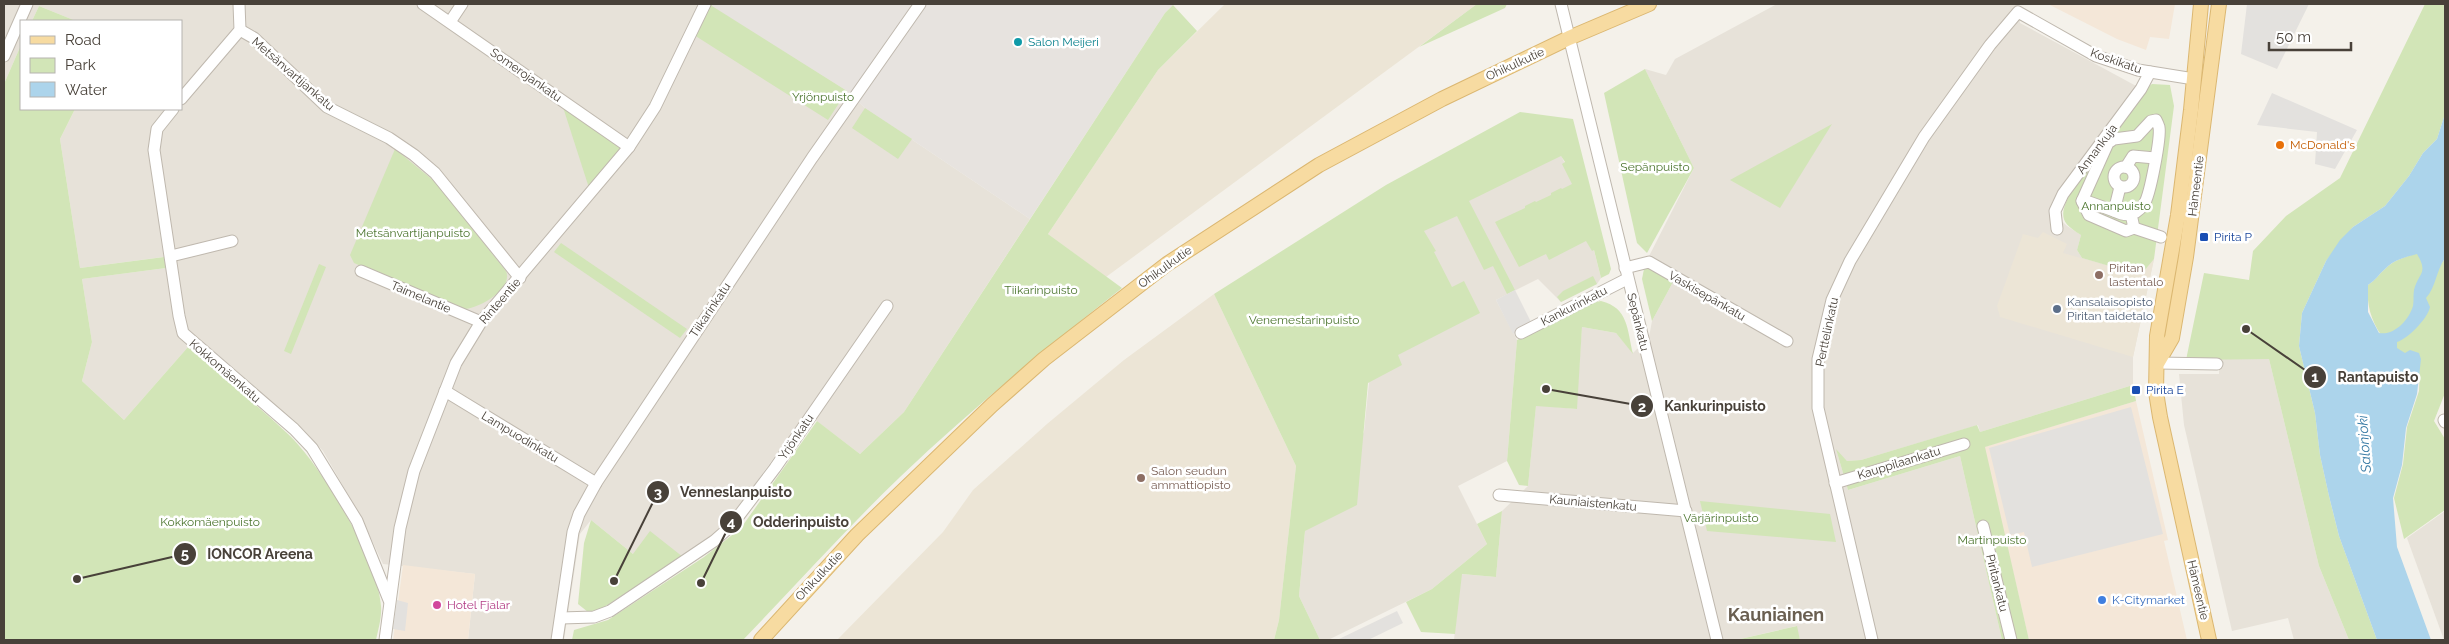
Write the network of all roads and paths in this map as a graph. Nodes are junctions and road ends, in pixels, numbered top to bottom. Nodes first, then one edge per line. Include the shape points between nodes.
1 (27, 4) edge
2 (239, 4) edge
3 (423, 4) edge
4 (462, 4) edge
5 (705, 4) edge
6 (920, 4) edge
7 (1561, 4) edge
8 (1649, 4) edge
9 (2201, 4) edge
10 (2219, 4) edge
11 (2018, 12) joint
12 (450, 22) junction
13 (240, 30) junction
14 (1570, 38) junction
15 (4, 56) edge
16 (2150, 72) junction
17 (2194, 79) junction
18 (182, 98) edge
19 (172, 110) edge
20 (629, 147) junction
21 (2155, 158) junction
22 (2126, 167) junction
23 (2134, 179) junction
24 (2150, 182) junction
25 (2120, 187) junction
26 (2082, 202) junction
27 (2114, 211) junction
28 (2131, 214) junction
29 (2134, 228) junction
30 (2057, 230) dead end
31 (2161, 237) dead end
32 (232, 242) dead end
33 (171, 256) junction
34 (361, 271) dead end
35 (1626, 274) junction
36 (520, 278) junction
37 (887, 306) dead end
38 (480, 322) junction
39 (1521, 333) dead end
40 (1787, 341) dead end
41 (2158, 363) junction
42 (2218, 364) dead end
43 (445, 391) junction
44 (1964, 444) dead end
45 (596, 482) junction
46 (1835, 483) junction
47 (1499, 495) dead end
48 (1686, 511) junction
49 (1983, 526) dead end
50 (390, 602) junction
51 (561, 618) junction
52 (385, 640) edge
53 (557, 640) edge
54 (761, 640) edge
55 (1717, 640) edge
56 (1872, 640) edge
57 (2011, 640) edge
58 (2209, 640) edge

1 - 15 street
2 - 13 street
3 - 12 street, Somerojankatu
4 - 12 street
5 - 20 street, Rinteentie via 654,107
6 - 45 street, Tiikarinkatu via 812,158
7 - 14 street, Sepänkatu
8 - 14 main road, Ohikulkutie
9 - 17 main road, Hämeentie
10 - 41 main road, Hämeentie via 2185,266 2172,338
11 - 16 street, Koskikatu via 2096,56
11 - 46 street, Perttelinkatu via 1924,137 1850,261 1832,300 1818,359 1818,408
12 - 20 street, Somerojankatu
13 - 18 street
13 - 36 street, Metsänvartijankatu via 254,38 327,107 389,138 435,172
14 - 35 street, Sepänkatu
14 - 54 main road, Ohikulkutie via 1442,99 1319,165 1167,264 992,405 858,534
16 - 17 street, Koskikatu
16 - 30 street, Annankuja via 2141,89 2063,194 2055,211
17 - 41 main road, Hämeentie via 2178,215 2157,336
19 - 33 street, Kokkomäenkatu via 157,129 154,140
20 - 36 street, Rinteentie
21 - 22 street via 2133,156
21 - 24 street
21 - 26 street via 2159,127 2156,120 2137,136 2108,143
22 - 23 street via 2132,171
22 - 25 street via 2117,170 2114,176
23 - 24 street
23 - 25 street via 2130,186
24 - 28 street via 2145,203
25 - 27 street
26 - 27 street
26 - 29 street via 2089,215 2101,222 2126,231
27 - 28 street via 2127,216
28 - 29 street
29 - 31 street
32 - 33 street
33 - 50 street, Kokkomäenkatu via 178,316 184,333 312,448 357,521
34 - 38 street, Taimelantie
35 - 39 street, Kankurinkatu
35 - 40 street, Vaskisepänkatu via 1649,262
35 - 48 street, Sepänkatu
36 - 38 street, Rinteentie
37 - 51 street, Yrjönkatu via 731,526 714,541 610,611 594,616
38 - 43 street, Rinteentie via 456,363
41 - 42 street
41 - 58 main road, Hämeentie via 2156,392 2160,417
43 - 45 street, Lampuodinkatu
43 - 50 street, Rinteentie via 414,471 400,528
44 - 46 street, Kauppilaankatu
45 - 51 street, Tiikarinkatu via 579,514 574,532
46 - 56 street, Perttelinkatu
47 - 48 street, Kauniaistenkatu
48 - 55 street, Sepänkatu
49 - 57 street, Piritankatu
50 - 52 street, Rinteentie
51 - 53 street, Tiikarinkatu

